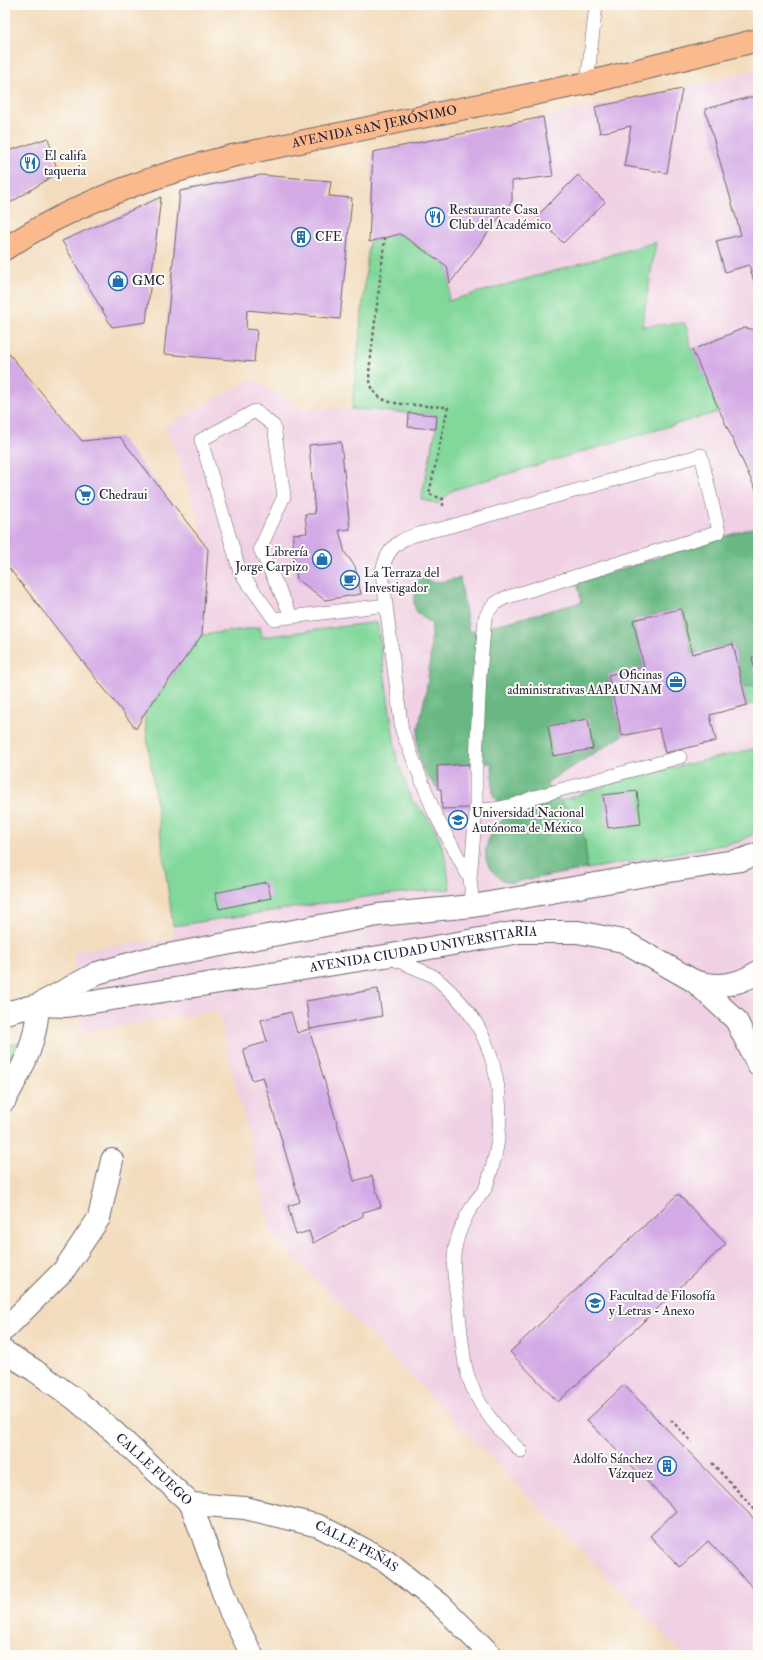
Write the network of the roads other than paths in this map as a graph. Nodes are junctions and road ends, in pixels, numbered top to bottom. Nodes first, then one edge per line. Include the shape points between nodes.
1 (596, 5) edge
2 (758, 40) edge
3 (587, 83) junction
4 (5, 249) edge
5 (386, 605) junction
6 (292, 617) junction
7 (680, 758) dead end
8 (476, 810) junction
9 (752, 861) edge
10 (470, 879) junction
11 (473, 906) junction
12 (385, 956) junction
13 (758, 972) edge
14 (694, 981) junction
15 (38, 1005) junction
16 (5, 1013) edge
17 (758, 1065) edge
18 (5, 1100) edge
19 (112, 1160) dead end
20 (5, 1329) edge
21 (5, 1352) edge
22 (521, 1451) dead end
23 (191, 1504) junction
24 (252, 1655) edge
25 (491, 1655) edge

1 - 3 lane
2 - 3 main road, AVENIDA SAN JERÓNIMO
3 - 4 main road, AVENIDA SAN JERÓNIMO via 184,168 136,183 90,202
5 - 6 lane
5 - 8 lane via 383,565 391,550 406,537 701,455 719,532 508,596 489,610 482,649
5 - 10 lane via 402,732 435,814
6 - 6 lane via 260,550 284,496 274,426 255,411 201,440 240,572 274,619
7 - 8 lane via 530,798 505,808
8 - 10 lane
9 - 11 street, AVENIDA CIUDAD UNIVERSITARIA via 657,873
10 - 11 lane
11 - 15 street, AVENIDA CIUDAD UNIVERSITARIA via 378,915 147,959 97,973
12 - 14 street, AVENIDA CIUDAD UNIVERSITARIA via 519,932 578,932 623,941
12 - 15 street, AVENIDA CIUDAD UNIVERSITARIA via 68,1006
12 - 22 lane via 433,977 447,988 466,1007 477,1023 492,1057 499,1102 497,1146 485,1189 467,1214 460,1229 453,1261 466,1365 473,1387 494,1424
13 - 14 street via 735,984 721,986
14 - 17 street, AVENIDA CIUDAD UNIVERSITARIA via 736,1020
15 - 16 street, AVENIDA CIUDAD UNIVERSITARIA
15 - 18 street via 37,1025 28,1058
19 - 20 street via 99,1218 64,1270
21 - 23 street, CALLE FUEGO via 74,1399 113,1431
23 - 24 street, CALLE FUEGO via 229,1608
23 - 25 street, CALLE PEÑAS via 245,1508 319,1526 386,1561 440,1604

